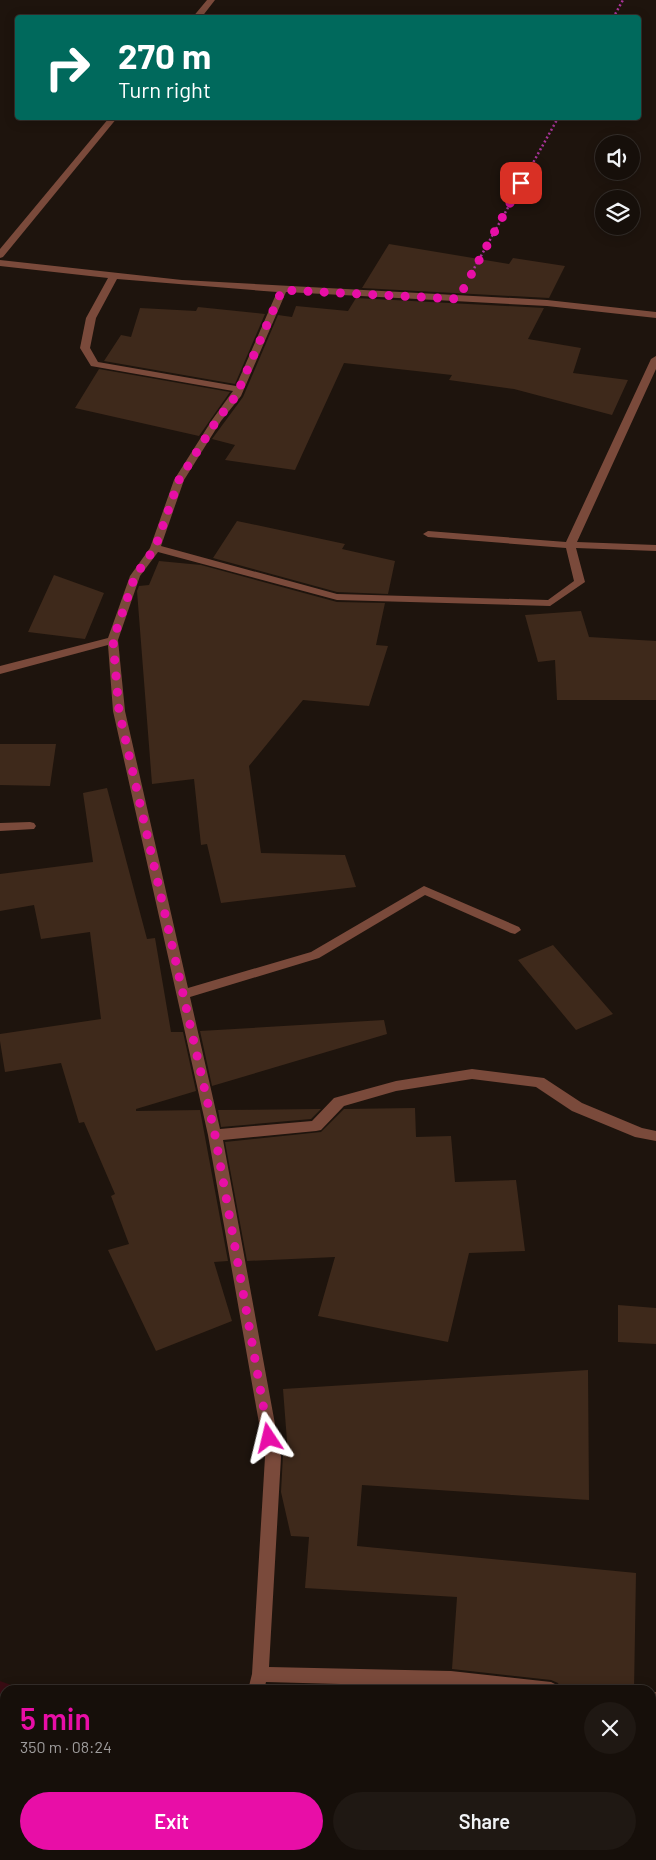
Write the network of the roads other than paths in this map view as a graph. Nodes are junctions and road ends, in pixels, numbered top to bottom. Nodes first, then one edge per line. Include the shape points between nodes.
1 (211, 0) edge
2 (198, 15) edge
3 (111, 120) edge
4 (0, 254) edge
5 (0, 263) edge
6 (113, 278) junction
7 (282, 290) junction
8 (656, 315) edge
9 (656, 359) edge
10 (238, 389) junction
11 (428, 534) dead end
12 (570, 545) junction
13 (155, 548) junction
14 (656, 548) edge
15 (113, 640) junction
16 (0, 670) edge
17 (30, 826) dead end
18 (0, 827) edge
19 (515, 930) dead end
20 (183, 994) junction
21 (215, 1135) junction
22 (656, 1136) edge
23 (258, 1682) edge
24 (500, 1685) edge

1 - 2 street
3 - 4 street
5 - 6 street
6 - 7 street
6 - 10 street via 91,318 86,348 94,364
7 - 8 street via 581,305
7 - 10 street
9 - 12 street
10 - 13 street via 179,480
11 - 12 street
12 - 13 street via 580,582 550,603 337,597
12 - 14 street
13 - 15 street via 135,576
15 - 16 street
15 - 20 street via 119,711
17 - 18 street
19 - 20 street via 424,890 314,955
20 - 21 street
21 - 22 street via 316,1126 339,1102 396,1086 472,1074 539,1082 577,1106 640,1133
21 - 23 street via 273,1457
23 - 24 street via 451,1680

